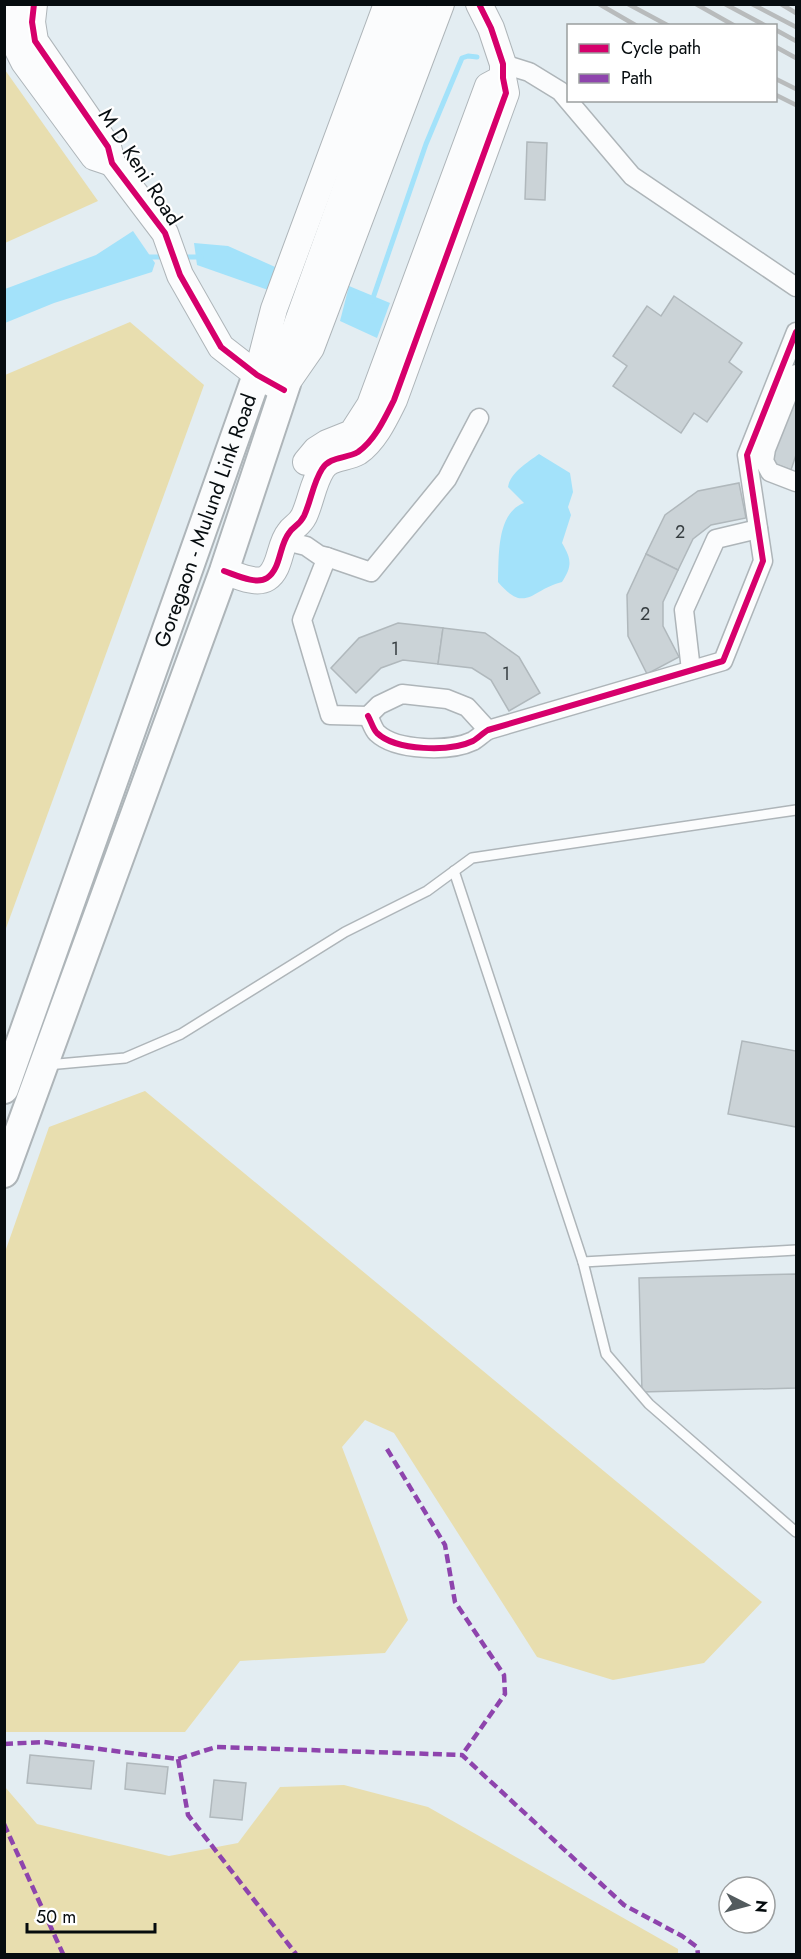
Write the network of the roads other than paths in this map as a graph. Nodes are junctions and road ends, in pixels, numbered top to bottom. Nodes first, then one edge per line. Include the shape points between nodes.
1 (13, 4) edge
2 (34, 4) edge
3 (387, 4) edge
4 (413, 4) edge
5 (479, 4) edge
6 (437, 15) edge
7 (503, 71) junction
8 (567, 99) edge
9 (569, 102) edge
10 (112, 163) junction
11 (329, 273) junction
12 (796, 287) edge
13 (307, 321) junction
14 (796, 332) edge
15 (796, 374) edge
16 (257, 375) junction
17 (285, 387) junction
18 (479, 418) dead end
19 (796, 482) edge
20 (758, 529) junction
21 (285, 542) junction
22 (323, 556) junction
23 (224, 571) junction
24 (691, 670) junction
25 (368, 716) junction
26 (488, 730) junction
27 (796, 810) edge
28 (454, 871) junction
29 (30, 1061) junction
30 (4, 1089) edge
31 (4, 1173) edge
32 (796, 1250) edge
33 (583, 1262) junction
34 (796, 1532) edge

1 - 10 street, M D Keni Road via 14,42 24,62 94,157
2 - 10 street, M D Keni Road via 35,41 108,147
3 - 16 street via 274,309
4 - 11 main road
5 - 7 street via 492,28
6 - 11 street
7 - 8 street via 529,72
7 - 21 street via 507,93 379,409 359,439 356,453 322,456 322,469 299,506 297,527
9 - 12 street via 632,176
10 - 16 street, M D Keni Road via 165,233 180,275 221,347
11 - 13 main road
13 - 16 main road, Goregaon - Mulund Link Road
13 - 17 main road, Goregaon - Mulund Link Road
14 - 20 street via 747,455
15 - 19 street via 764,461 770,472
16 - 17 street, M D Keni Road
16 - 29 main road, Goregaon - Mulund Link Road
17 - 23 main road, Goregaon - Mulund Link Road
18 - 22 street via 447,479 371,572
20 - 24 street via 763,561 723,660
20 - 24 street via 716,539 684,610
21 - 22 street via 306,546
21 - 23 street via 272,574 266,579 257,581
22 - 25 street via 302,620 330,715
23 - 29 main road, Goregaon - Mulund Link Road
24 - 26 street
25 - 26 street via 376,732 394,744 419,748 471,742
25 - 26 street via 379,705 402,694 447,699 467,706
27 - 28 lane via 472,858
28 - 29 lane via 427,891 345,932 181,1034 125,1058
28 - 33 lane
29 - 30 main road, Goregaon - Mulund Link Road
29 - 31 main road, Goregaon - Mulund Link Road
32 - 33 lane
33 - 34 lane via 606,1354 649,1404

